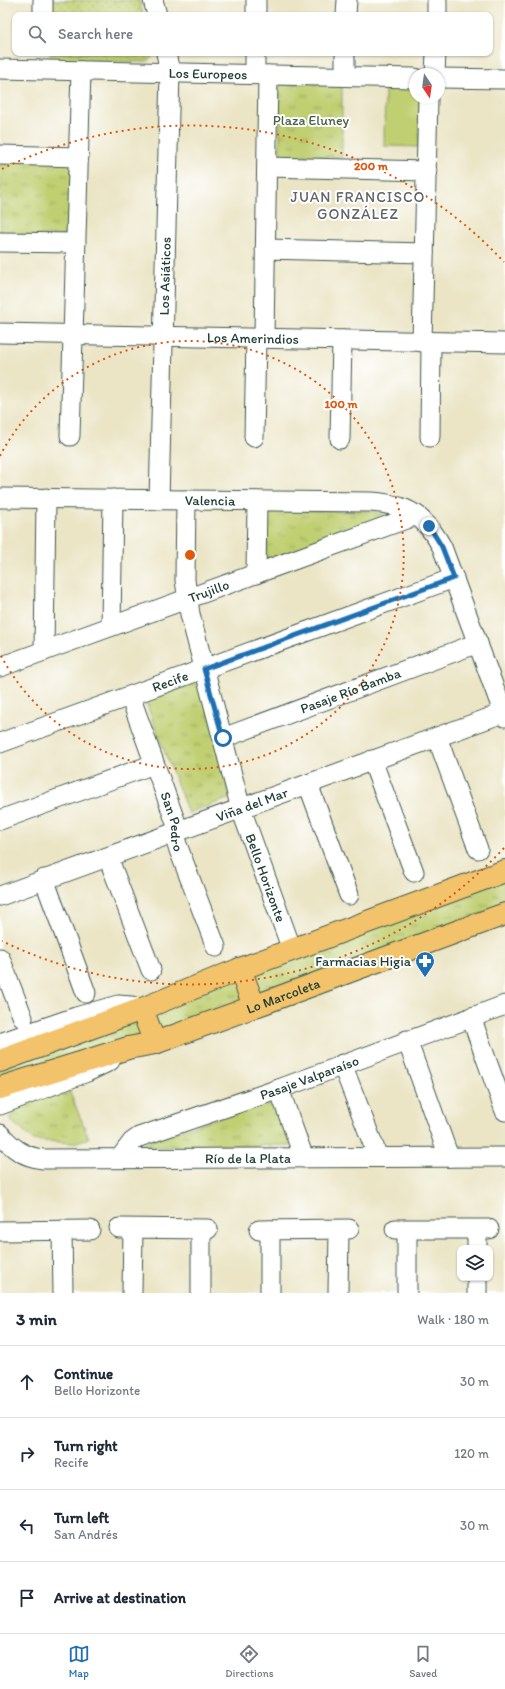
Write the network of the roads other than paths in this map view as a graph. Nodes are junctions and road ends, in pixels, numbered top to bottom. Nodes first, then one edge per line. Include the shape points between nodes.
1 (43, 0) edge
2 (153, 0) edge
3 (256, 0) edge
4 (347, 0) edge
5 (437, 0) edge
6 (43, 12) edge
7 (156, 12) edge
8 (256, 12) edge
9 (346, 12) edge
10 (437, 12) edge
11 (167, 56) edge
12 (256, 56) edge
13 (346, 56) edge
14 (436, 56) edge
15 (42, 61) edge
16 (435, 68) edge
17 (0, 69) edge
18 (81, 71) junction
19 (170, 72) junction
20 (261, 74) junction
21 (345, 76) junction
22 (409, 78) edge
23 (445, 78) edge
24 (505, 80) edge
25 (428, 104) edge
26 (0, 155) edge
27 (79, 157) junction
28 (267, 167) junction
29 (426, 171) junction
30 (0, 242) edge
31 (76, 243) junction
32 (265, 250) junction
33 (424, 254) junction
34 (0, 333) edge
35 (74, 334) junction
36 (163, 336) junction
37 (260, 338) junction
38 (342, 340) junction
39 (427, 342) junction
40 (505, 343) edge
41 (70, 436) dead end
42 (254, 437) dead end
43 (430, 437) dead end
44 (340, 439) dead end
45 (0, 498) edge
46 (46, 498) junction
47 (113, 499) junction
48 (159, 500) junction
49 (186, 500) junction
50 (257, 501) junction
51 (417, 515) junction
52 (256, 574) junction
53 (454, 578) junction
54 (187, 599) junction
55 (111, 626) junction
56 (478, 643) junction
57 (44, 651) junction
58 (0, 667) edge
59 (204, 669) junction
60 (130, 696) junction
61 (504, 715) edge
62 (437, 737) junction
63 (223, 738) junction
64 (0, 743) edge
65 (372, 760) junction
66 (154, 764) junction
67 (308, 784) junction
68 (241, 808) junction
69 (0, 820) edge
70 (176, 832) junction
71 (478, 849) dead end
72 (108, 857) junction
73 (505, 871) edge
74 (414, 872) dead end
75 (44, 880) junction
76 (349, 895) dead end
77 (0, 896) edge
78 (505, 914) edge
79 (216, 947) dead end
80 (292, 950) junction
81 (0, 958) edge
82 (152, 970) dead end
83 (240, 970) junction
84 (86, 994) dead end
85 (505, 1004) edge
86 (254, 1006) junction
87 (142, 1009) junction
88 (471, 1017) junction
89 (23, 1018) dead end
90 (407, 1040) junction
91 (155, 1042) junction
92 (0, 1043) edge
93 (128, 1048) junction
94 (0, 1061) edge
95 (342, 1064) junction
96 (0, 1088) edge
97 (279, 1088) junction
98 (0, 1105) edge
99 (505, 1111) edge
100 (0, 1134) edge
101 (449, 1157) junction
102 (505, 1157) edge
103 (120, 1158) junction
104 (304, 1158) junction
105 (378, 1158) junction
106 (62, 1230) junction
107 (90, 1230) dead end
108 (0, 1232) edge
109 (481, 1236) edge
110 (477, 1281) edge
111 (63, 1293) edge
112 (132, 1293) edge
113 (201, 1293) edge
114 (270, 1293) edge
115 (338, 1293) edge
116 (407, 1293) edge
117 (477, 1293) edge

1 - 6 street
2 - 7 street
3 - 8 street
4 - 9 street
5 - 10 street
11 - 19 street, Los Asiáticos
12 - 20 street
13 - 21 street
14 - 16 street
15 - 17 street, Los Europeos
15 - 18 street, Los Europeos
18 - 19 street, Los Europeos
18 - 27 street
19 - 20 street, Los Europeos
19 - 36 street, Los Asiáticos
20 - 21 street, Los Europeos
20 - 28 street
21 - 22 street, Los Europeos
23 - 24 street
25 - 29 street
26 - 27 street
27 - 31 street
28 - 29 street
28 - 32 street
29 - 33 street
30 - 31 street
31 - 35 street
32 - 33 street
32 - 37 street
33 - 39 street
34 - 35 street, Los Amerindios
35 - 36 street, Los Amerindios
35 - 41 street
36 - 37 street, Los Amerindios
36 - 48 street, Los Asiáticos
37 - 38 street, Los Amerindios
37 - 42 street
38 - 39 street, Los Amerindios
38 - 44 street
39 - 40 street, Los Amerindios
39 - 43 street
45 - 46 street, Valencia
46 - 47 street, Valencia
46 - 57 street
47 - 48 street, Valencia
47 - 55 street
48 - 49 street, Valencia
49 - 50 street, Valencia
49 - 54 street, Bello Horizonte
50 - 51 street, Valencia via 383,503
50 - 52 street
51 - 52 street, Trujillo
51 - 53 street via 436,536
52 - 54 street, Trujillo
53 - 56 street
53 - 59 street, Recife
54 - 55 street, Trujillo
54 - 59 street, Bello Horizonte
55 - 57 street, Trujillo
56 - 61 street
56 - 63 street, Pasaje Río Bamba
57 - 58 street, Trujillo
59 - 60 street, Recife
59 - 63 street, Bello Horizonte
60 - 64 street, Recife
60 - 66 street, San Pedro
61 - 62 street, Viña del Mar
62 - 65 street, Viña del Mar
62 - 71 street
63 - 68 street, Bello Horizonte
65 - 67 street, Viña del Mar
65 - 74 street
66 - 69 street
66 - 70 street, San Pedro via 176,823
67 - 68 street, Viña del Mar
67 - 76 street
68 - 70 street, Viña del Mar
68 - 80 street, Bello Horizonte
70 - 72 street, Viña del Mar
70 - 79 street, San Pedro via 176,842
72 - 75 street, Viña del Mar
72 - 82 street
73 - 80 main road
75 - 77 street, Viña del Mar
75 - 84 street
78 - 86 main road, Lo Marcoleta
80 - 83 main road
81 - 89 street
83 - 86 main road
83 - 87 main road
85 - 88 street, Pasaje Valparaíso
86 - 91 main road, Lo Marcoleta
87 - 91 main road
87 - 92 street via 118,1005
87 - 94 main road
88 - 90 street, Pasaje Valparaíso
88 - 99 street
90 - 95 street, Pasaje Valparaíso
90 - 101 street
91 - 93 main road, Lo Marcoleta
93 - 96 main road, Lo Marcoleta
93 - 98 street, Lo Marcoleta via 107,1064
95 - 97 street, Pasaje Valparaíso
95 - 105 street
97 - 103 street, Pasaje Valparaíso via 140,1137 132,1142
97 - 104 street
100 - 103 street, Río de la Plata via 16,1150 28,1157
101 - 102 street, Río de la Plata
101 - 105 street, Río de la Plata
103 - 104 street, Río de la Plata
104 - 105 street, Río de la Plata
106 - 107 street
106 - 108 street
106 - 111 street
109 - 116 street via 401,1230
110 - 117 street
112 - 113 street via 126,1228 205,1230
114 - 115 street via 264,1230 344,1229

